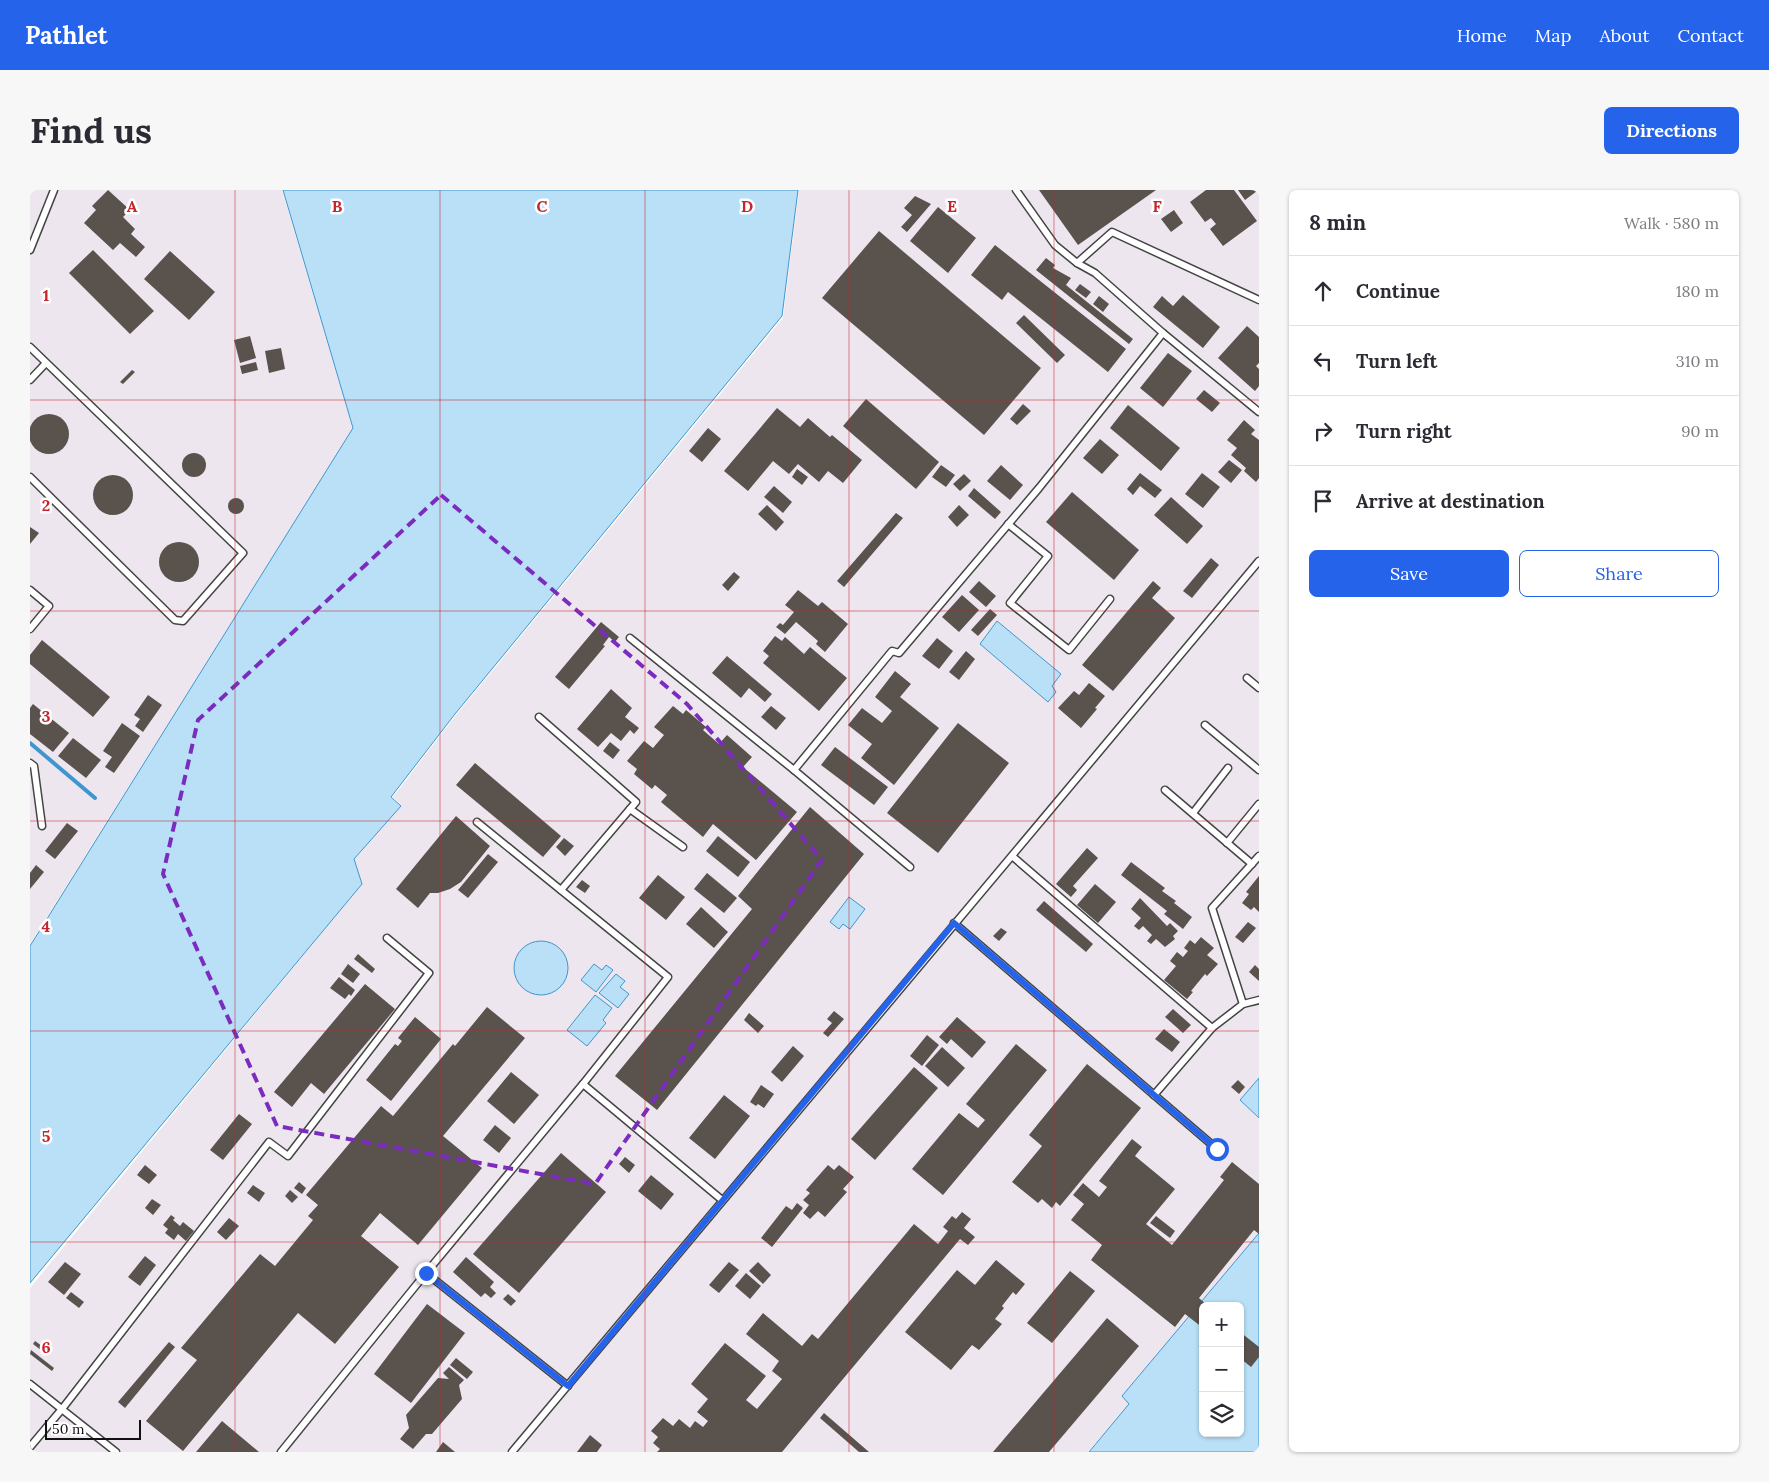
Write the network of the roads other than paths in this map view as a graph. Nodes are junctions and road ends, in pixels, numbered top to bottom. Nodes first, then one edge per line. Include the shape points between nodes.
1 (54, 190) edge
2 (1016, 190) edge
3 (30, 250) edge
4 (1077, 263) junction
5 (1259, 300) edge
6 (1163, 333) junction
7 (30, 347) edge
8 (46, 363) junction
9 (30, 380) edge
10 (1259, 412) edge
11 (30, 477) edge
12 (1008, 524) junction
13 (1259, 561) edge
14 (30, 590) edge
15 (1110, 599) dead end
16 (30, 629) edge
17 (630, 638) dead end
18 (1247, 678) dead end
19 (1259, 688) edge
20 (539, 717) dead end
21 (1205, 726) dead end
22 (30, 763) edge
23 (1228, 768) dead end
24 (794, 770) junction
25 (1259, 770) edge
26 (1165, 790) dead end
27 (1259, 804) edge
28 (630, 809) junction
29 (1193, 813) junction
30 (477, 822) dead end
31 (42, 826) dead end
32 (1227, 843) junction
33 (683, 846) dead end
34 (1012, 856) junction
35 (1259, 856) edge
36 (1252, 864) junction
37 (910, 867) dead end
38 (561, 890) junction
39 (954, 923) junction
40 (386, 938) dead end
41 (1259, 1000) edge
42 (1243, 1004) junction
43 (1212, 1028) junction
44 (583, 1084) junction
45 (1154, 1095) junction
46 (1217, 1149) dead end
47 (722, 1200) junction
48 (426, 1273) junction
49 (30, 1384) edge
50 (568, 1386) junction
51 (62, 1409) junction
52 (30, 1447) edge
53 (116, 1452) edge
54 (281, 1452) edge
55 (512, 1452) edge

1 - 3 lane
2 - 4 lane via 1055,245
4 - 5 lane via 1112,232
4 - 6 lane via 1095,273
6 - 10 lane
6 - 12 lane
7 - 8 lane
8 - 9 lane
8 - 11 lane via 243,553 183,622 175,620
12 - 15 lane via 1048,556 1010,603 1069,650
12 - 24 lane via 899,653 892,651
13 - 34 lane
14 - 16 lane via 49,606
17 - 24 lane
18 - 19 lane
20 - 28 lane via 636,802
21 - 25 lane
22 - 31 lane via 34,766
23 - 29 lane
24 - 37 lane
26 - 29 lane
27 - 32 lane
28 - 33 lane
28 - 38 lane
29 - 32 lane
30 - 38 lane
32 - 36 lane
34 - 39 lane
34 - 43 lane
35 - 36 lane
36 - 42 lane via 1212,908
38 - 44 lane via 668,977
39 - 45 lane
39 - 47 lane
40 - 51 lane via 429,973 288,1156 269,1142
41 - 42 lane
42 - 43 lane
43 - 45 lane
44 - 47 lane
44 - 48 lane
45 - 46 lane
47 - 50 lane
48 - 50 lane
48 - 54 lane
49 - 51 lane
50 - 55 lane
51 - 52 lane
51 - 53 lane

